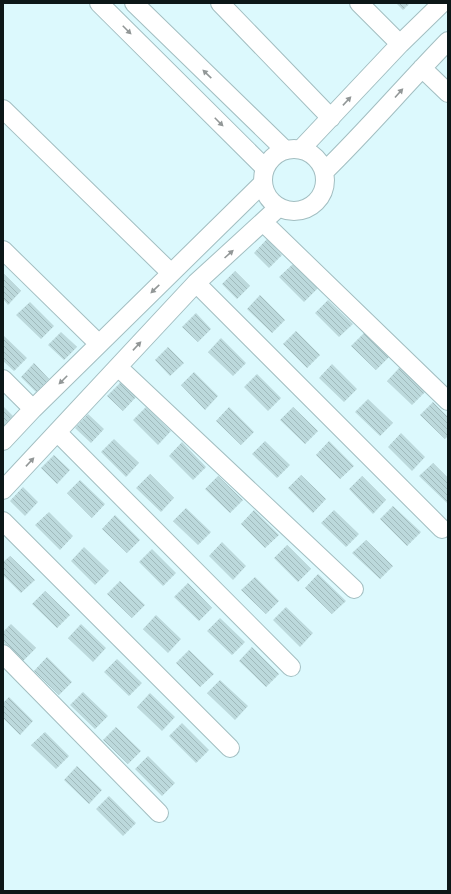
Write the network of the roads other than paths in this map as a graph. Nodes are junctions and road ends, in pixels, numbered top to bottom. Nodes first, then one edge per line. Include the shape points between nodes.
1 (99, 3) edge
2 (134, 3) edge
3 (220, 3) edge
4 (359, 3) edge
5 (442, 3) edge
6 (448, 42) edge
7 (400, 44) junction
8 (422, 68) junction
9 (448, 93) edge
10 (3, 109) edge
11 (331, 118) junction
12 (293, 149) junction
13 (324, 172) junction
14 (264, 176) junction
15 (279, 207) junction
16 (263, 222) junction
17 (3, 250) edge
18 (171, 273) junction
19 (196, 283) junction
20 (99, 344) junction
21 (118, 367) junction
22 (3, 379) edge
23 (448, 401) edge
24 (33, 409) junction
25 (57, 432) junction
26 (3, 441) edge
27 (3, 490) edge
28 (3, 521) edge
29 (442, 529) dead end
30 (354, 589) dead end
31 (3, 654) edge
32 (291, 667) dead end
33 (230, 748) dead end
34 (159, 813) dead end

1 -> 14 street
12 -> 2 street
3 - 11 street
4 - 7 street
5 - 7 street
6 - 8 street
11 -> 7 street
8 - 9 street
13 -> 8 street
10 - 18 street
11 - 12 street
12 - 13 street via 316,157
12 - 14 street via 272,157
13 - 15 street via 324,188 316,202 295,211
14 - 15 street via 268,197
14 - 18 street
15 - 16 street
19 -> 16 street
16 - 23 street
17 - 20 street
18 -> 20 street
21 -> 19 street
19 - 29 street
20 -> 24 street
21 - 25 street
21 - 30 street
22 - 24 street
24 - 26 street
27 -> 25 street
25 - 32 street
28 - 33 street
31 - 34 street

